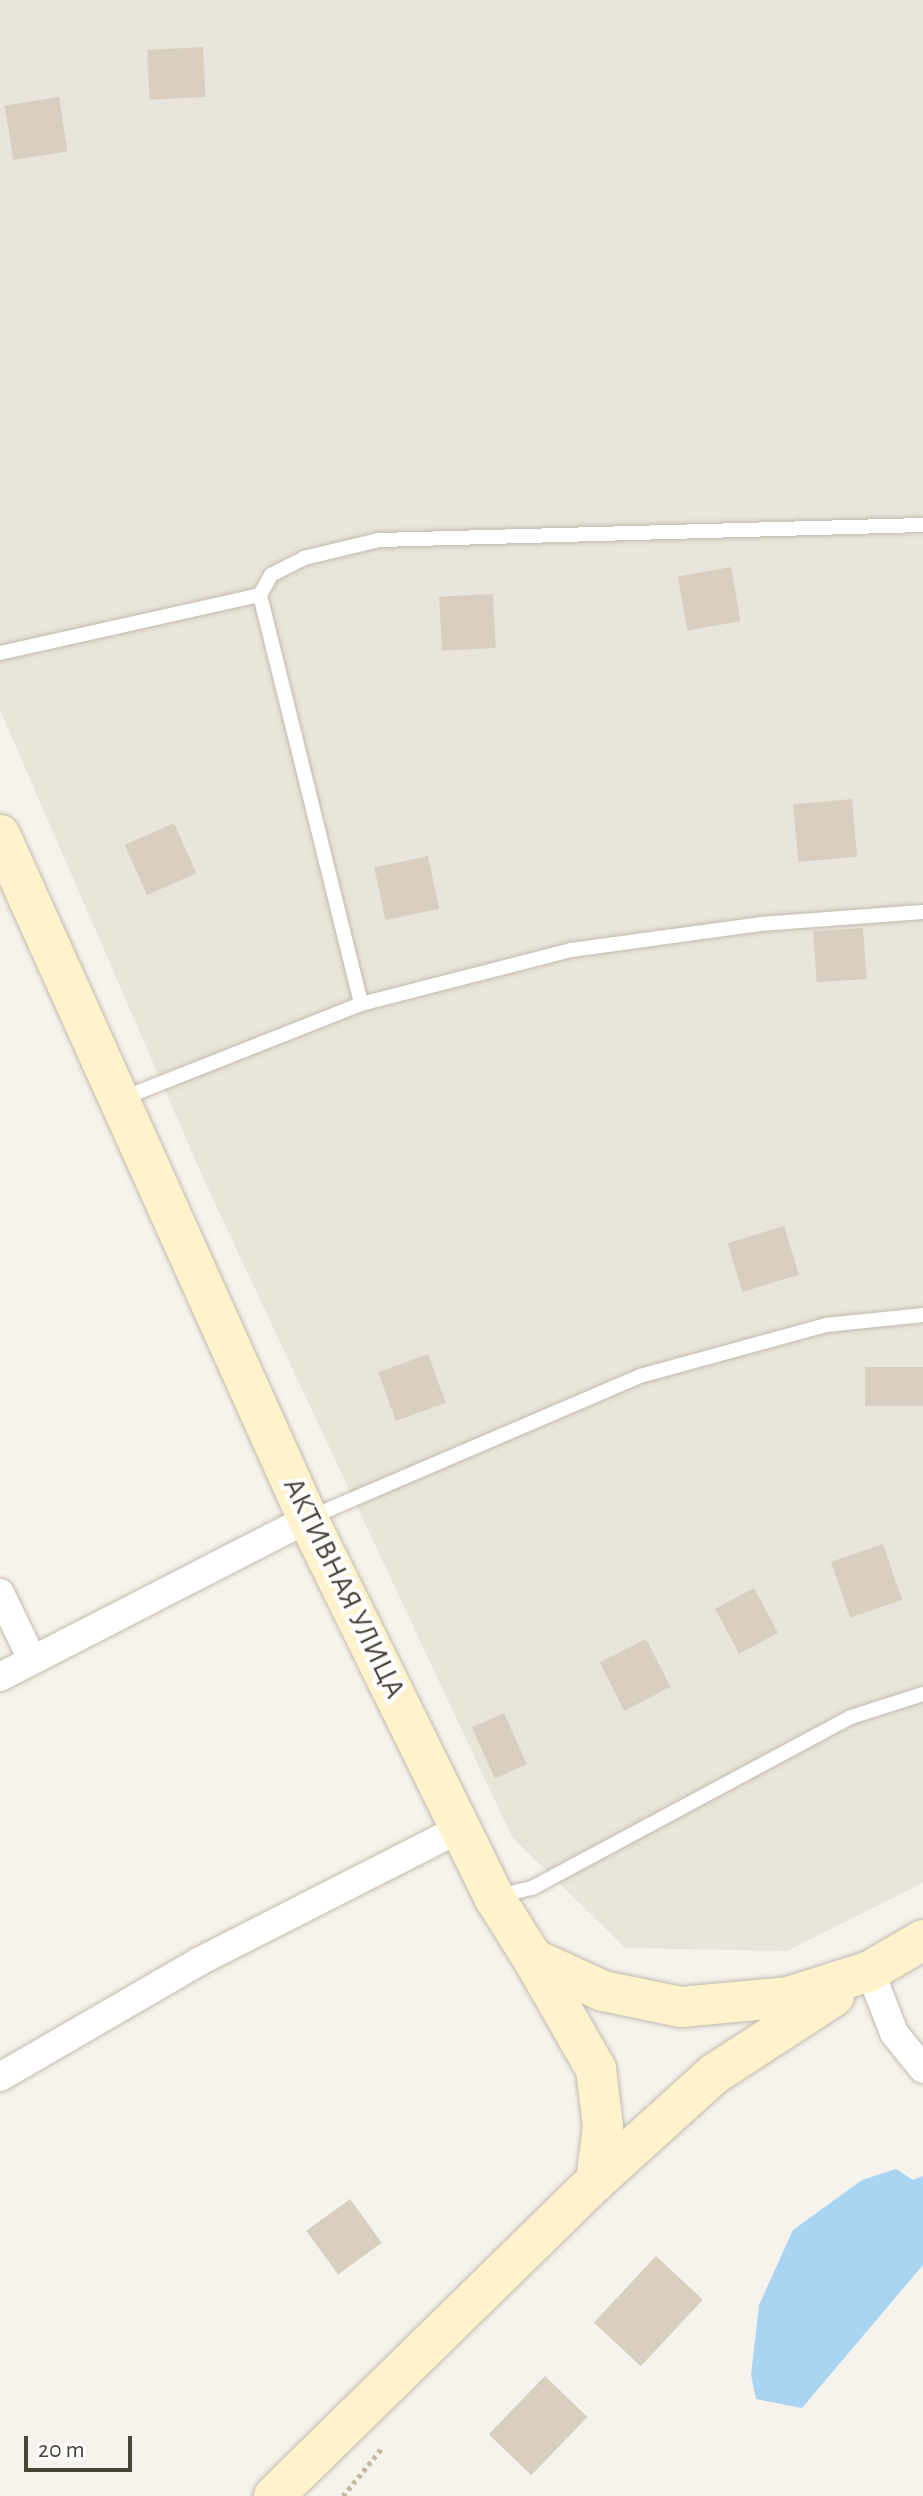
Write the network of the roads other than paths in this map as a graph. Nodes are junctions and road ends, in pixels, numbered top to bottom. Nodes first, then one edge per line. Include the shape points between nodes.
1 (923, 525) edge
2 (260, 595) junction
3 (0, 653) edge
4 (0, 835) edge
5 (923, 912) edge
6 (361, 1004) junction
7 (117, 1101) junction
8 (923, 1315) edge
9 (308, 1519) junction
10 (0, 1593) edge
11 (31, 1657) junction
12 (0, 1677) edge
13 (923, 1694) edge
14 (461, 1828) junction
15 (494, 1897) junction
16 (923, 1940) edge
17 (533, 1959) junction
18 (870, 1971) junction
19 (923, 2069) edge
20 (0, 2077) edge
21 (596, 2181) junction
22 (274, 2496) edge

1 - 2 lane via 379,540 304,558 271,575
2 - 3 lane
2 - 6 lane
4 - 7 main road, АКТИВНАЯ УЛИЦА
5 - 6 lane via 760,924 571,950
6 - 7 lane
7 - 9 main road, АКТИВНАЯ УЛИЦА
8 - 9 lane via 826,1325 640,1376
9 - 11 street
9 - 14 main road, АКТИВНАЯ УЛИЦА
10 - 11 street
11 - 12 street
13 - 15 lane via 851,1717 532,1888
14 - 15 main road, АКТИВНАЯ УЛИЦА
14 - 20 street via 198,1962
15 - 17 main road, АКТИВНАЯ УЛИЦА
16 - 18 main road
17 - 18 main road via 603,1991 681,2007 788,1997
17 - 21 main road, АКТИВНАЯ УЛИЦА via 596,2069 603,2127
18 - 19 street via 894,2033
18 - 21 main road via 714,2074
21 - 22 main road

